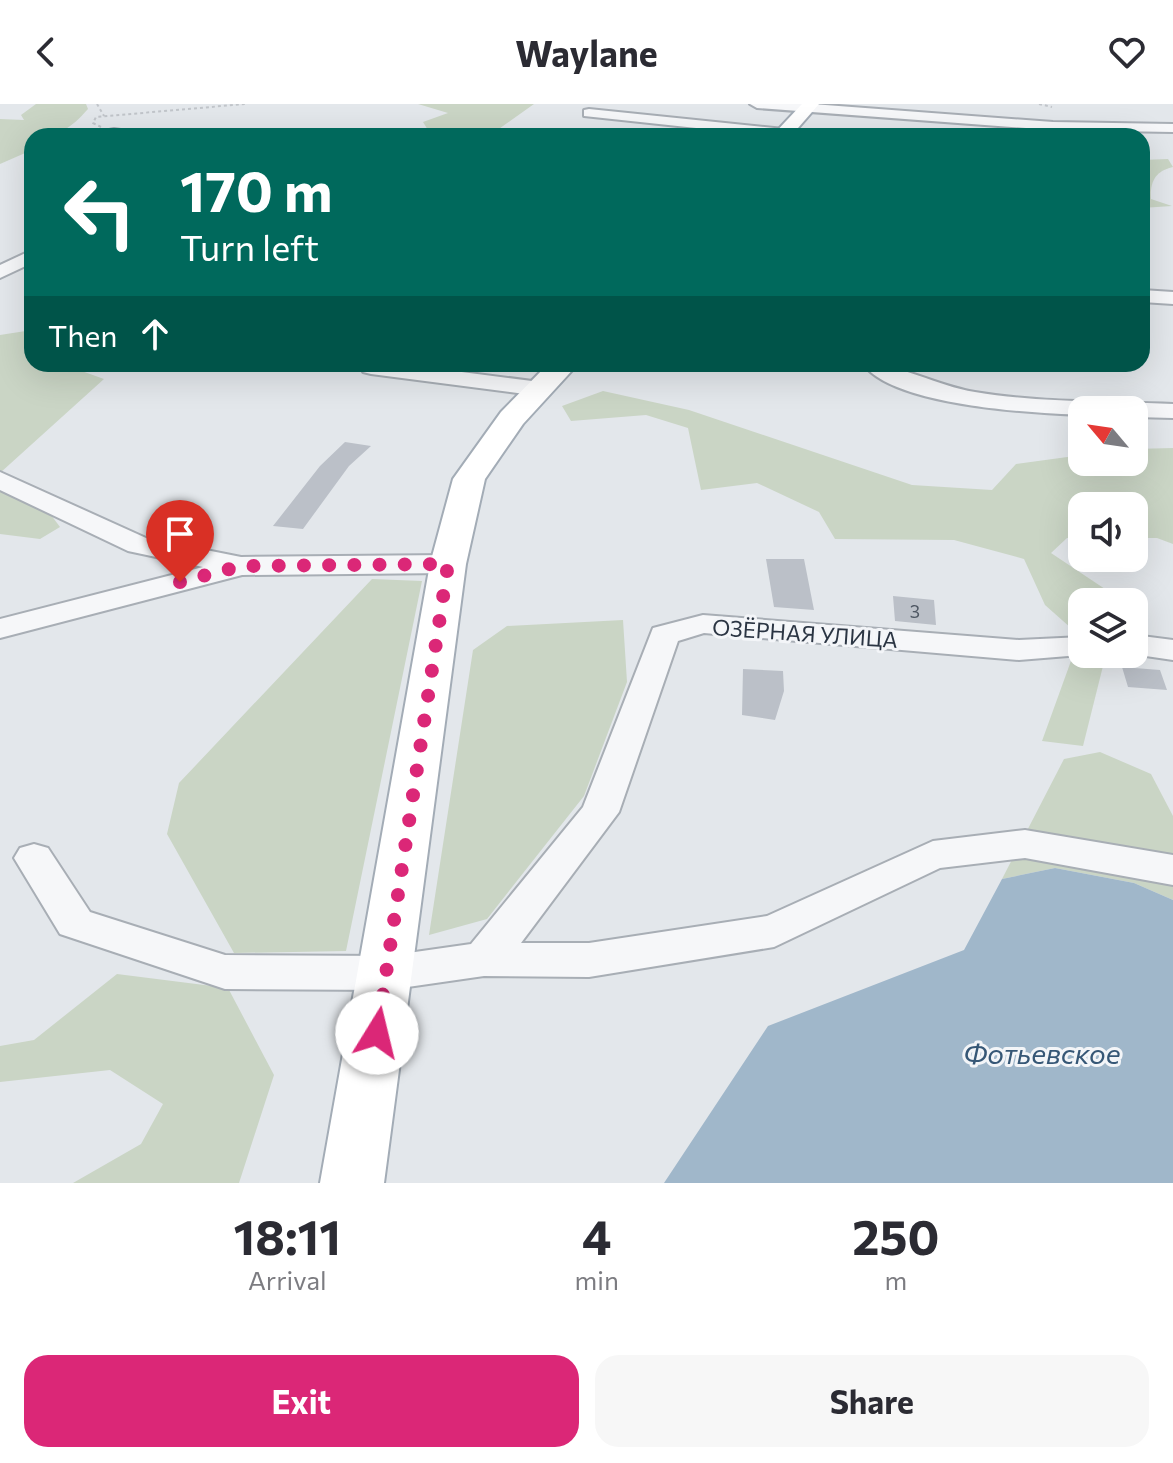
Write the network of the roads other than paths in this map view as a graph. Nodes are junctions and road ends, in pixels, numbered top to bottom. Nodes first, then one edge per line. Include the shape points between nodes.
1 (757, 104) edge
2 (809, 106) edge
3 (841, 111) junction
4 (589, 113) dead end
5 (1126, 115) dead end
6 (639, 119) junction
7 (1107, 126) junction
8 (619, 128) edge
9 (725, 128) edge
10 (788, 128) edge
11 (992, 128) edge
12 (1173, 128) edge
13 (24, 260) edge
14 (0, 272) edge
15 (1150, 297) edge
16 (1173, 298) edge
17 (472, 372) edge
18 (884, 372) edge
19 (552, 376) edge
20 (1173, 411) edge
21 (0, 480) edge
22 (448, 564) junction
23 (241, 566) junction
24 (0, 629) edge
25 (1148, 647) edge
26 (1068, 648) edge
27 (1173, 650) edge
28 (34, 858) dead end
29 (1173, 870) edge
30 (484, 959) junction
31 (387, 973) junction
32 (352, 1183) edge

1 - 2 street
2 - 3 street
2 - 10 main road
3 - 7 street
3 - 11 street
4 - 6 street
5 - 7 street
6 - 8 street
6 - 9 street
7 - 12 street
13 - 14 street
15 - 16 street
17 - 19 street
18 - 20 street via 930,390 979,400
19 - 22 main road via 512,418 469,479
21 - 23 street via 138,545
22 - 23 street
22 - 31 main road
23 - 24 street
25 - 27 street
26 - 30 street, ОЗЁРНАЯ УЛИЦА via 1019,650 703,624 664,635 600,812
28 - 31 street via 75,923 225,972
29 - 30 street via 1025,844 933,855 774,931 589,960
30 - 31 street
31 - 32 main road

